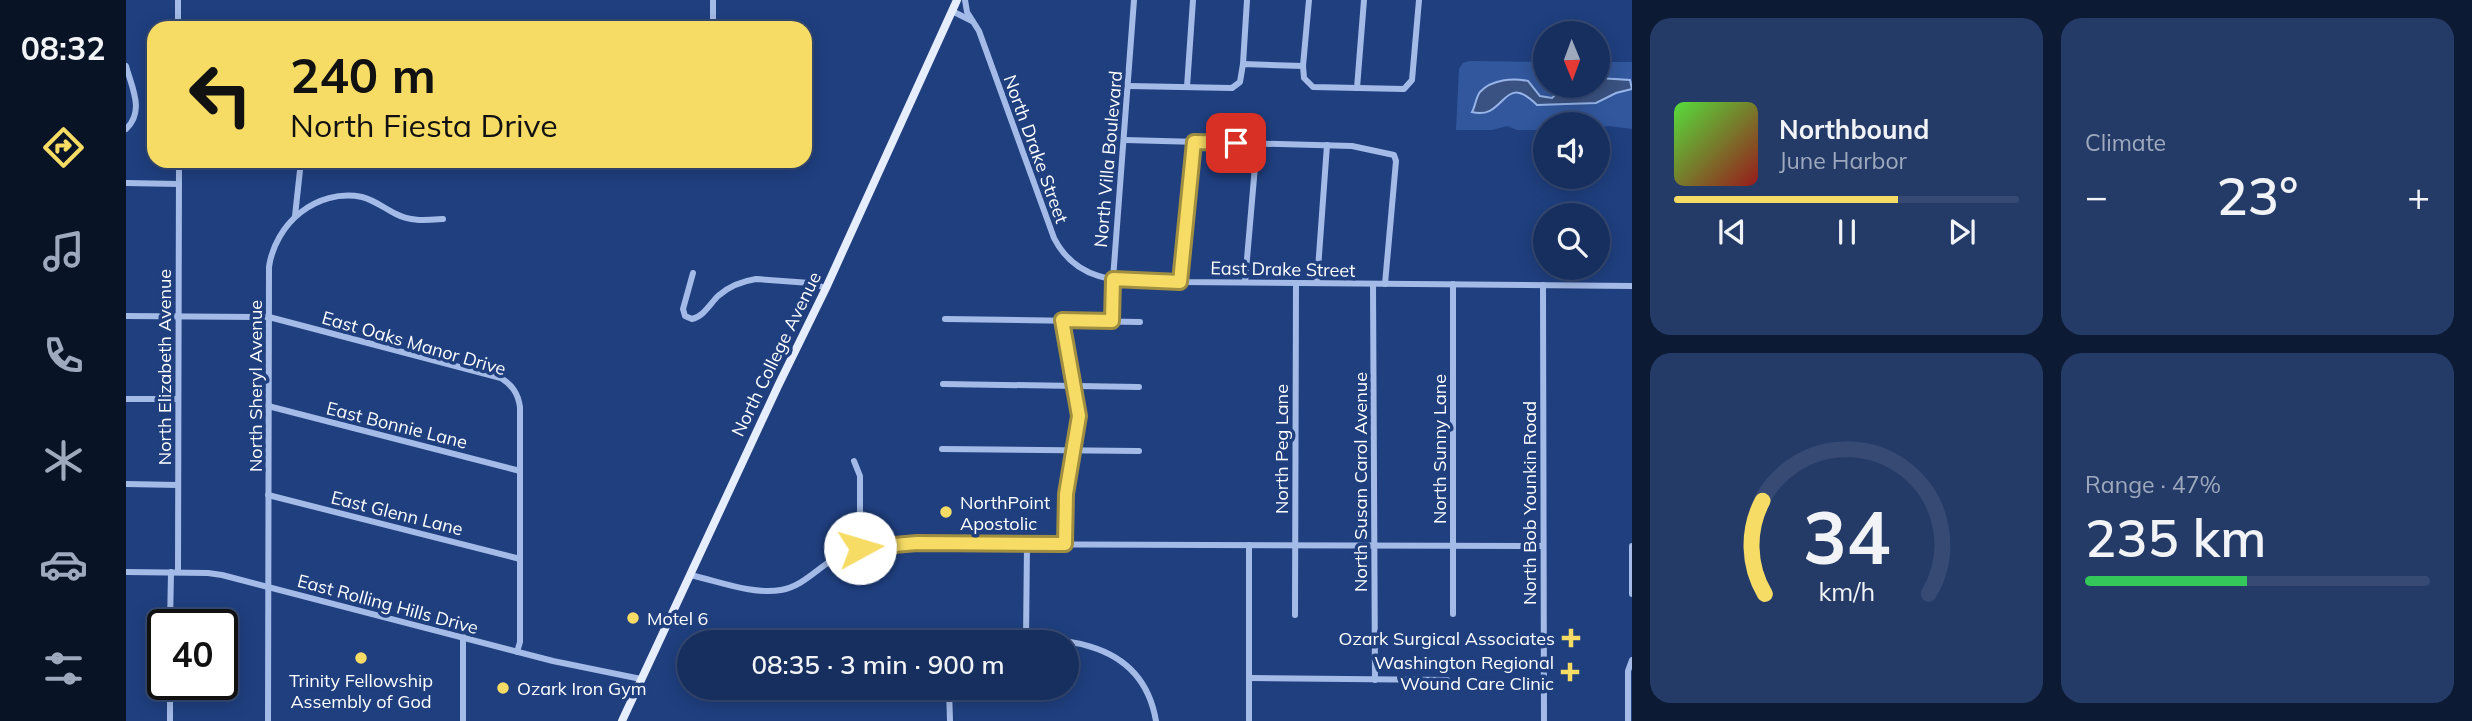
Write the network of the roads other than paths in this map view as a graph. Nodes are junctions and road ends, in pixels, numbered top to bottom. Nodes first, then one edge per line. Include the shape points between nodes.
1 (178, 0) edge
2 (713, 0) edge
3 (957, 0) edge
4 (965, 0) edge
5 (1134, 0) edge
6 (1193, 0) edge
7 (1247, 0) edge
8 (1309, 0) edge
9 (1364, 0) edge
10 (1419, 0) edge
11 (952, 11) junction
12 (178, 21) edge
13 (713, 21) edge
14 (974, 22) junction
15 (1243, 64) junction
16 (126, 66) edge
17 (1303, 66) junction
18 (1128, 86) junction
19 (1187, 87) junction
20 (1357, 88) junction
21 (126, 129) edge
22 (1125, 140) junction
23 (1194, 142) junction
24 (1257, 143) junction
25 (1327, 145) junction
26 (178, 168) edge
27 (300, 168) edge
28 (126, 183) edge
29 (179, 184) junction
30 (295, 216) junction
31 (443, 219) dead end
32 (693, 273) dead end
33 (1113, 279) junction
34 (1180, 282) junction
35 (1245, 282) junction
36 (1296, 283) junction
37 (1317, 283) junction
38 (1373, 284) junction
39 (1385, 284) junction
40 (1453, 284) junction
41 (1543, 285) junction
42 (1632, 286) edge
43 (826, 288) junction
44 (126, 316) edge
45 (178, 316) junction
46 (268, 317) junction
47 (945, 318) dead end
48 (1062, 320) junction
49 (1112, 321) junction
50 (1140, 322) dead end
51 (943, 384) dead end
52 (1074, 386) junction
53 (1139, 387) dead end
54 (126, 399) edge
55 (178, 399) junction
56 (268, 406) junction
57 (942, 449) dead end
58 (1074, 451) junction
59 (1139, 452) dead end
60 (855, 461) dead end
61 (520, 471) junction
62 (126, 484) edge
63 (178, 485) junction
64 (268, 495) junction
65 (1027, 543) junction
66 (1065, 544) junction
67 (1250, 545) junction
68 (1295, 545) junction
69 (1375, 545) junction
70 (1454, 546) junction
71 (1632, 546) edge
72 (1543, 547) junction
73 (860, 548) junction
74 (520, 559) junction
75 (126, 572) edge
76 (174, 572) junction
77 (690, 575) junction
78 (268, 587) junction
79 (1632, 594) edge
80 (171, 609) edge
81 (1453, 614) dead end
82 (1295, 615) dead end
83 (1026, 630) edge
84 (463, 637) junction
85 (1079, 643) edge
86 (517, 652) junction
87 (1632, 660) edge
88 (1250, 678) junction
89 (641, 680) junction
90 (1375, 680) junction
91 (1447, 680) dead end
92 (170, 700) edge
93 (949, 700) edge
94 (170, 721) edge
95 (268, 721) edge
96 (463, 721) edge
97 (622, 721) edge
98 (950, 721) edge
99 (1156, 721) edge
100 (1249, 721) edge
101 (1544, 721) edge
102 (1628, 721) edge

1 - 12 street
2 - 13 street
3 - 11 main road, North College Avenue
4 - 14 street, North Drake Street
5 - 18 street, North Villa Boulevard
6 - 19 street
7 - 15 street
8 - 17 street
9 - 20 street
10 - 20 street via 1408,87
11 - 14 street
11 - 43 main road, North College Avenue
14 - 33 street, North Drake Street via 1057,245 1078,267
15 - 17 street
15 - 19 street via 1240,82 1233,88
16 - 21 street via 137,106
17 - 20 street via 1309,85
18 - 19 street
18 - 22 street, North Villa Boulevard
22 - 23 street
22 - 33 street, North Villa Boulevard
23 - 24 street
23 - 34 street
24 - 25 street
24 - 35 street
25 - 37 street
25 - 39 street via 1394,155
26 - 29 street, North Elizabeth Avenue
27 - 30 street
28 - 29 street
29 - 45 street, North Elizabeth Avenue
30 - 31 street, North Sheryl Avenue via 316,203 350,196 376,202 409,219
30 - 46 street, North Sheryl Avenue via 270,257
32 - 43 street via 683,309 692,319 701,316 720,294 747,281 810,283
33 - 34 street, East Drake Street
33 - 49 street, North Villa Boulevard
34 - 35 street, East Drake Street
35 - 36 street, East Drake Street
36 - 37 street, East Drake Street
36 - 68 street, North Peg Lane
37 - 38 street, East Drake Street
38 - 39 street, East Drake Street
38 - 69 street, North Susan Carol Avenue
39 - 40 street, East Drake Street
40 - 41 street, East Drake Street
40 - 70 street, North Sunny Lane
41 - 42 street, East Drake Street
41 - 72 street, North Bob Younkin Road
43 - 77 main road, North College Avenue
44 - 45 street, East Oaks Manor Drive
45 - 46 street, East Oaks Manor Drive
45 - 55 street, North Elizabeth Avenue
46 - 56 street, North Sheryl Avenue
46 - 61 street, East Oaks Manor Drive via 506,381 519,402
47 - 48 street
48 - 49 street
48 - 52 street
49 - 50 street
51 - 52 street
52 - 53 street
52 - 58 street via 1079,424
54 - 55 street
55 - 63 street, North Elizabeth Avenue
56 - 61 street, East Bonnie Lane
56 - 64 street, North Sheryl Avenue
57 - 58 street
58 - 59 street
58 - 66 street via 1066,494
60 - 73 street via 860,476
61 - 74 street, East Oaks Manor Drive
62 - 63 street
63 - 76 street, North Elizabeth Avenue
64 - 74 street, East Glenn Lane
64 - 78 street, North Sheryl Avenue
65 - 66 street
65 - 73 street
65 - 83 street
66 - 67 street
67 - 68 street
67 - 88 street
68 - 69 street
68 - 82 street, North Peg Lane
69 - 70 street
69 - 90 street, North Susan Carol Avenue
70 - 72 street
70 - 81 street, North Sunny Lane
71 - 79 street
72 - 101 street, North Bob Younkin Road
73 - 77 street via 780,590 756,590
74 - 86 street, East Oaks Manor Drive
75 - 76 street, East Rolling Hills Drive
76 - 78 street, East Rolling Hills Drive via 208,573
76 - 80 street, North Elizabeth Avenue
77 - 89 main road, North College Avenue
78 - 84 street, East Rolling Hills Drive
78 - 95 street, North Sheryl Avenue
84 - 86 street, East Rolling Hills Drive
84 - 96 street
85 - 99 street via 1117,657 1143,685
86 - 89 street, East Rolling Hills Drive
87 - 102 street
88 - 90 street
88 - 100 street
89 - 97 main road, North College Avenue
90 - 91 street
92 - 94 street
93 - 98 street

